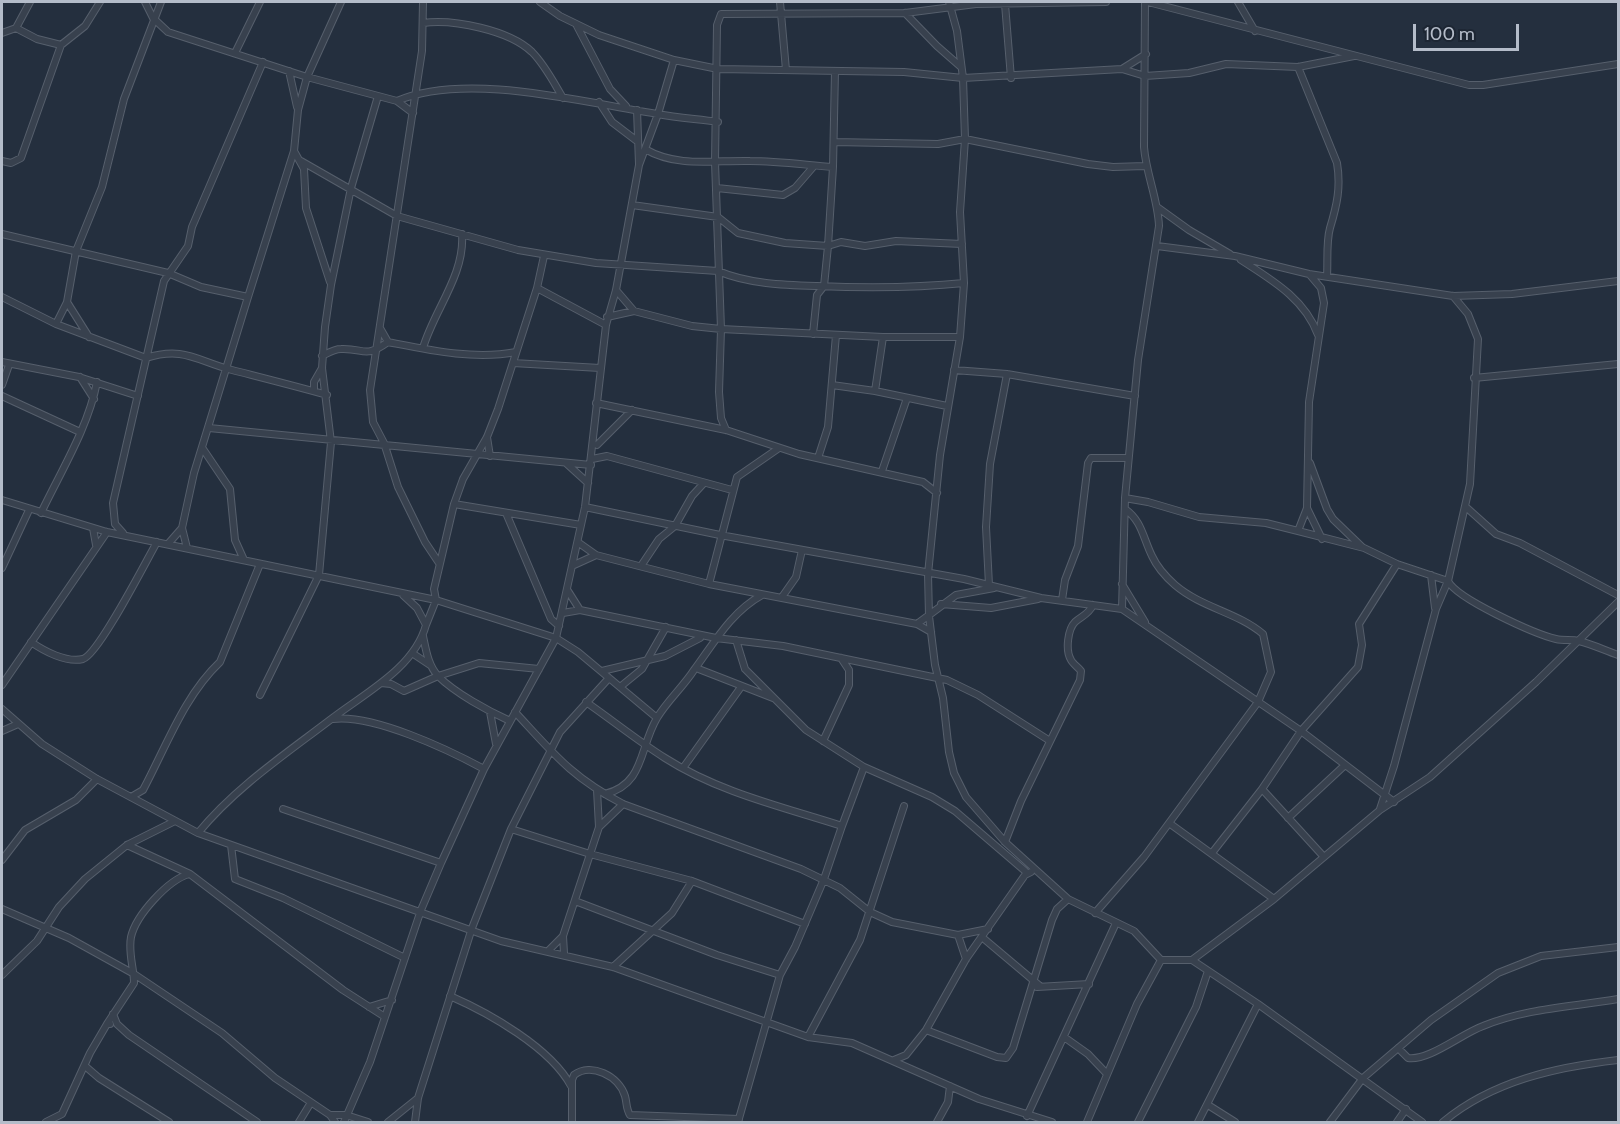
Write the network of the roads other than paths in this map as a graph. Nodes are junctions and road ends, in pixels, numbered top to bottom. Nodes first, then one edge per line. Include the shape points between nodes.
1 (30, 2) edge
2 (100, 2) edge
3 (145, 2) edge
4 (161, 2) edge
5 (260, 2) edge
6 (341, 2) edge
7 (423, 2) edge
8 (540, 2) edge
9 (780, 2) edge
10 (1106, 2) edge
11 (1146, 2) edge
12 (1238, 2) edge
13 (949, 4) edge
14 (1005, 4) junction
15 (905, 12) junction
16 (783, 15) junction
17 (153, 18) junction
18 (423, 23) junction
19 (577, 25) junction
20 (16, 28) junction
21 (1255, 31) junction
22 (2, 33) edge
23 (61, 45) junction
24 (235, 53) junction
25 (1146, 54) junction
26 (1354, 56) junction
27 (674, 60) junction
28 (263, 63) junction
29 (1618, 64) edge
30 (961, 67) junction
31 (1298, 67) junction
32 (718, 69) junction
33 (1122, 69) junction
34 (786, 70) junction
35 (289, 71) junction
36 (835, 71) junction
37 (1146, 76) junction
38 (307, 77) junction
39 (963, 78) junction
40 (1011, 78) junction
41 (416, 93) junction
42 (378, 96) junction
43 (563, 98) junction
44 (397, 101) junction
45 (599, 102) junction
46 (628, 108) junction
47 (298, 110) junction
48 (637, 110) junction
49 (414, 113) junction
50 (658, 114) junction
51 (717, 122) junction
52 (965, 139) junction
53 (637, 141) junction
54 (834, 142) junction
55 (645, 149) junction
56 (294, 151) junction
57 (2, 161) edge
58 (301, 161) junction
59 (715, 162) junction
60 (639, 165) junction
61 (813, 166) junction
62 (1145, 166) junction
63 (833, 167) junction
64 (351, 188) junction
65 (717, 188) junction
66 (632, 205) junction
67 (1157, 207) junction
68 (397, 216) junction
69 (718, 217) junction
70 (2, 234) edge
71 (462, 234) junction
72 (962, 244) junction
73 (828, 246) junction
74 (1157, 246) junction
75 (76, 251) junction
76 (544, 256) junction
77 (1235, 256) junction
78 (621, 263) junction
79 (718, 271) junction
80 (158, 272) junction
81 (168, 273) junction
82 (1309, 274) junction
83 (1327, 276) junction
84 (1618, 281) edge
85 (164, 282) junction
86 (964, 283) junction
87 (331, 285) junction
88 (824, 286) junction
89 (537, 288) junction
90 (616, 290) junction
91 (1453, 296) junction
92 (2, 297) edge
93 (248, 297) junction
94 (67, 302) junction
95 (634, 311) junction
96 (608, 317) junction
97 (56, 324) junction
98 (606, 325) junction
99 (379, 328) junction
100 (721, 329) junction
101 (813, 334) junction
102 (836, 335) junction
103 (1318, 336) junction
104 (89, 337) junction
105 (883, 337) junction
106 (960, 337) junction
107 (388, 342) junction
108 (423, 348) junction
109 (376, 350) junction
110 (516, 352) junction
111 (322, 356) junction
112 (146, 358) junction
113 (2, 362) edge
114 (513, 363) junction
115 (1618, 364) edge
116 (9, 365) junction
117 (322, 368) junction
118 (600, 368) junction
119 (227, 369) junction
120 (954, 370) junction
121 (1007, 374) junction
122 (79, 377) junction
123 (1474, 378) junction
124 (97, 382) junction
125 (314, 382) junction
126 (2, 385) edge
127 (832, 385) junction
128 (304, 387) junction
129 (314, 391) junction
130 (875, 391) junction
131 (327, 395) junction
132 (2, 396) edge
133 (138, 396) junction
134 (1135, 396) junction
135 (908, 398) junction
136 (94, 400) junction
137 (596, 404) junction
138 (947, 406) junction
139 (632, 410) junction
140 (721, 418) junction
141 (713, 427) junction
142 (209, 429) junction
143 (726, 430) junction
144 (80, 432) junction
145 (487, 437) junction
146 (331, 442) junction
147 (384, 443) junction
148 (595, 444) junction
149 (779, 448) junction
150 (203, 449) junction
151 (475, 454) junction
152 (490, 456) junction
153 (607, 456) junction
154 (818, 458) junction
155 (1128, 458) junction
156 (1309, 459) junction
157 (591, 462) junction
158 (566, 463) junction
159 (882, 471) junction
160 (939, 478) junction
161 (923, 482) junction
162 (588, 483) junction
163 (703, 484) junction
164 (732, 490) junction
165 (937, 493) junction
166 (1125, 498) junction
167 (2, 500) edge
168 (454, 504) junction
169 (585, 507) junction
170 (1307, 508) junction
171 (1467, 508) junction
172 (1125, 509) junction
173 (29, 510) junction
174 (41, 513) junction
175 (506, 513) junction
176 (581, 525) junction
177 (675, 526) junction
178 (93, 528) junction
179 (182, 528) junction
180 (1298, 531) junction
181 (107, 532) junction
182 (124, 534) junction
183 (720, 535) junction
184 (1322, 539) junction
185 (157, 542) junction
186 (579, 543) junction
187 (168, 544) junction
188 (96, 545) junction
189 (187, 548) junction
190 (1364, 548) junction
191 (802, 550) junction
192 (596, 555) junction
193 (244, 560) junction
194 (440, 563) junction
195 (260, 564) junction
196 (1397, 564) junction
197 (574, 565) junction
198 (641, 566) junction
199 (2, 568) edge
200 (928, 574) junction
201 (319, 575) junction
202 (1431, 575) junction
203 (1448, 581) junction
204 (709, 584) junction
205 (1122, 584) junction
206 (989, 585) junction
207 (997, 588) junction
208 (434, 589) junction
209 (568, 591) junction
210 (402, 595) junction
211 (762, 595) junction
212 (1618, 595) edge
213 (782, 597) junction
214 (424, 598) junction
215 (1041, 598) junction
216 (436, 600) junction
217 (1062, 600) junction
218 (1618, 602) edge
219 (941, 604) junction
220 (1093, 605) junction
221 (1122, 609) junction
222 (1436, 609) junction
223 (580, 610) junction
224 (563, 613) junction
225 (929, 616) junction
226 (917, 624) junction
227 (426, 625) junction
228 (1146, 625) junction
229 (559, 626) junction
230 (666, 627) junction
231 (931, 632) junction
232 (423, 636) junction
233 (700, 636) junction
234 (556, 638) junction
235 (716, 638) junction
236 (736, 640) junction
237 (1579, 641) junction
238 (32, 642) junction
239 (412, 653) junction
240 (704, 653) junction
241 (1618, 655) edge
242 (841, 658) junction
243 (647, 661) junction
244 (431, 665) junction
245 (935, 665) junction
246 (696, 668) junction
247 (539, 669) junction
248 (602, 671) junction
249 (923, 675) junction
250 (438, 676) junction
251 (609, 678) junction
252 (937, 678) junction
253 (380, 683) junction
254 (2, 685) edge
255 (620, 687) junction
256 (741, 687) junction
257 (260, 695) dead end
258 (774, 698) junction
259 (586, 702) junction
260 (1258, 702) junction
261 (2, 711) edge
262 (489, 712) junction
263 (515, 712) junction
264 (657, 718) junction
265 (331, 719) junction
266 (510, 721) junction
267 (18, 724) junction
268 (2, 731) edge
269 (1301, 731) junction
270 (823, 741) junction
271 (1050, 741) junction
272 (646, 744) junction
273 (496, 745) junction
274 (549, 750) junction
275 (1345, 765) junction
276 (864, 767) junction
277 (682, 768) junction
278 (484, 769) junction
279 (97, 780) junction
280 (1262, 789) junction
281 (143, 790) junction
282 (597, 790) junction
283 (622, 790) junction
284 (605, 795) junction
285 (1385, 796) junction
286 (131, 797) junction
287 (1394, 802) junction
288 (622, 803) junction
289 (144, 805) junction
290 (904, 806) dead end
291 (283, 809) dead end
292 (1380, 810) junction
293 (1288, 818) junction
294 (175, 821) junction
295 (1169, 823) junction
296 (842, 826) junction
297 (599, 827) junction
298 (511, 829) junction
299 (198, 833) junction
300 (138, 840) junction
301 (1005, 843) junction
302 (127, 845) junction
303 (231, 845) junction
304 (138, 848) junction
305 (1212, 853) junction
306 (590, 854) junction
307 (1324, 857) junction
308 (2, 860) edge
309 (1025, 861) junction
310 (441, 863) junction
311 (1034, 870) junction
312 (1025, 873) junction
313 (190, 874) junction
314 (824, 879) junction
315 (692, 881) junction
316 (1068, 899) junction
317 (1274, 899) junction
318 (875, 900) junction
319 (574, 901) junction
320 (861, 904) junction
321 (2, 909) edge
322 (421, 910) junction
323 (870, 912) junction
324 (1095, 913) junction
325 (1116, 923) junction
326 (805, 924) junction
327 (44, 926) junction
328 (472, 928) junction
329 (988, 929) junction
330 (653, 931) junction
331 (958, 935) junction
332 (563, 936) junction
333 (983, 938) junction
334 (1618, 947) edge
335 (549, 950) junction
336 (564, 953) junction
337 (130, 955) junction
338 (405, 958) junction
339 (966, 959) junction
340 (1161, 960) junction
341 (1192, 960) junction
342 (120, 966) junction
343 (613, 967) junction
344 (1208, 971) junction
345 (134, 974) junction
346 (2, 975) edge
347 (780, 975) junction
348 (1033, 980) junction
349 (1089, 984) junction
350 (1040, 986) junction
351 (1072, 987) junction
352 (1030, 990) junction
353 (450, 996) junction
354 (1083, 998) junction
355 (1618, 999) edge
356 (392, 1000) junction
357 (1258, 1004) junction
358 (369, 1007) junction
359 (113, 1014) junction
360 (385, 1017) junction
361 (765, 1022) junction
362 (107, 1024) junction
363 (117, 1024) junction
364 (926, 1030) junction
365 (808, 1037) junction
366 (1064, 1037) junction
367 (1398, 1048) junction
368 (906, 1055) junction
369 (894, 1060) junction
370 (1618, 1060) edge
371 (905, 1065) junction
372 (85, 1066) junction
373 (1107, 1074) junction
374 (1363, 1078) junction
375 (571, 1086) junction
376 (950, 1086) junction
377 (418, 1098) junction
378 (310, 1104) junction
379 (1208, 1105) junction
380 (1406, 1109) junction
381 (1337, 1112) junction
382 (330, 1115) junction
383 (1027, 1116) junction
384 (345, 1119) edge
385 (738, 1120) edge
386 (46, 1122) edge
387 (169, 1122) edge
388 (257, 1122) edge
389 (299, 1122) edge
390 (335, 1122) edge
391 (368, 1122) edge
392 (388, 1122) edge
393 (415, 1122) edge
394 (572, 1122) edge
395 (937, 1122) edge
396 (1042, 1122) edge
397 (1052, 1122) edge
398 (1087, 1122) edge
399 (1138, 1122) edge
400 (1198, 1122) edge
401 (1235, 1122) edge
402 (1330, 1122) edge
403 (1341, 1122) edge
404 (1397, 1122) edge
405 (1422, 1122) edge
406 (1443, 1122) edge

1 - 20 street
2 - 23 street via 85,26
3 - 17 street
4 - 17 street
5 - 24 street
6 - 38 street
7 - 18 street
8 - 19 street
9 - 16 street
10 - 14 street
11 - 21 street
11 - 25 street
12 - 21 street
13 - 14 street
13 - 15 street
13 - 30 street
14 - 40 street
15 - 16 street
15 - 30 street
16 - 32 street via 721,14 717,25
16 - 34 street
17 - 24 street via 168,33
17 - 75 street via 124,99 102,187
18 - 41 street
18 - 43 street via 453,22 514,38 533,53
19 - 27 street
19 - 46 street via 610,89
20 - 22 street
20 - 23 street
21 - 26 street
23 - 57 street via 21,158 11,163
24 - 28 street
25 - 33 street
25 - 37 street
26 - 29 street via 1476,85
26 - 31 street
27 - 32 street
27 - 50 street
28 - 35 street
28 - 81 street via 192,227 188,246
30 - 39 street
31 - 37 street via 1226,64 1189,73
31 - 83 street via 1337,163 1340,180 1337,211 1330,230
32 - 34 street
32 - 51 street
33 - 37 street
33 - 40 street
34 - 36 street
35 - 38 street
35 - 47 street
36 - 39 street
36 - 54 street
37 - 62 street
38 - 42 street
38 - 47 street
39 - 40 street
39 - 52 street
41 - 43 street via 485,90
41 - 44 street
41 - 49 street
42 - 44 street
42 - 64 street
43 - 45 street
44 - 49 street
45 - 46 street
45 - 53 street via 612,122
46 - 48 street
47 - 56 street
48 - 50 street
48 - 53 street
49 - 68 street
50 - 51 street
50 - 55 street
51 - 59 street
52 - 54 street via 938,144
52 - 62 street via 1088,164
52 - 72 street
53 - 60 street
54 - 63 street
55 - 59 street via 677,160
55 - 60 street
56 - 58 street
56 - 93 street
58 - 64 street
58 - 87 street via 306,208
59 - 61 street
59 - 65 street
60 - 66 street
61 - 63 street
61 - 65 street via 795,188 783,195
62 - 67 street
63 - 73 street
64 - 68 street
64 - 87 street
65 - 69 street
66 - 69 street
66 - 78 street
67 - 74 street
67 - 77 street
68 - 71 street
68 - 99 street
69 - 73 street via 738,233 785,243
69 - 79 street
70 - 75 street
71 - 76 street
71 - 108 street via 457,270
72 - 73 street via 896,241 865,246 841,242
72 - 86 street
73 - 88 street
74 - 77 street
74 - 134 street
75 - 80 street
75 - 94 street
76 - 78 street
76 - 89 street
77 - 82 street
77 - 103 street via 1300,304
78 - 79 street
78 - 90 street
79 - 88 street via 781,285
79 - 100 street
80 - 81 street
80 - 85 street
81 - 85 street
81 - 93 street via 201,287
82 - 83 street
82 - 103 street via 1317,280 1324,295
83 - 91 street
84 - 91 street via 1512,294
85 - 112 street
86 - 88 street via 883,289
86 - 106 street
87 - 111 street
88 - 101 street via 818,295
89 - 98 street
89 - 110 street
90 - 95 street
90 - 96 street
91 - 123 street via 1463,305 1476,330
92 - 97 street
93 - 119 street
94 - 97 street
94 - 104 street
95 - 96 street
95 - 100 street
96 - 98 street
97 - 104 street
98 - 118 street
99 - 107 street
99 - 109 street
100 - 101 street
100 - 140 street
101 - 102 street
102 - 105 street
102 - 127 street
103 - 156 street via 1310,402
104 - 112 street
105 - 106 street
105 - 130 street
106 - 120 street
107 - 108 street
107 - 109 street
108 - 110 street via 461,354
109 - 111 street via 341,349
109 - 147 street via 370,411
110 - 114 street
111 - 117 street
112 - 119 street via 177,353
112 - 133 street
113 - 116 street
114 - 118 street
114 - 145 street
115 - 123 street
116 - 122 street
116 - 126 street
117 - 125 street
117 - 131 street
118 - 137 street
119 - 128 street
119 - 142 street
120 - 121 street
120 - 138 street
121 - 134 street
121 - 206 street via 990,464 986,527
122 - 124 street
122 - 136 street
123 - 171 street
124 - 133 street
124 - 136 street
125 - 128 street
125 - 129 street
127 - 130 street
127 - 154 street via 828,427
128 - 129 street
129 - 131 street
130 - 135 street
131 - 146 street
132 - 144 street
133 - 182 street via 113,503 114,524
134 - 155 street
135 - 138 street
135 - 159 street
136 - 144 street
137 - 139 street
137 - 148 street
138 - 160 street
139 - 141 street
139 - 148 street
140 - 141 street
140 - 143 street
141 - 143 street
142 - 146 street
142 - 150 street
143 - 149 street
144 - 174 street
145 - 151 street
145 - 152 street
146 - 147 street
146 - 201 street
147 - 151 street
147 - 194 street via 406,505
148 - 153 street
148 - 157 street
149 - 154 street
149 - 164 street via 740,474
150 - 179 street
150 - 193 street via 230,489 235,540
151 - 152 street
151 - 168 street
152 - 158 street
153 - 157 street
153 - 163 street
154 - 159 street
155 - 166 street
155 - 217 street via 1097,457 1088,463 1078,546
156 - 170 street
156 - 190 street via 1333,519
157 - 158 street
157 - 162 street
158 - 162 street
159 - 161 street
160 - 161 street
160 - 165 street
161 - 165 street
162 - 169 street
163 - 164 street
163 - 177 street
164 - 183 street
165 - 200 street
166 - 172 street
166 - 180 street via 1199,518 1257,522
167 - 173 street
168 - 175 street
168 - 194 street
169 - 176 street
169 - 177 street
170 - 180 street
170 - 184 street
171 - 203 street
171 - 212 street via 1496,534 1521,543
172 - 205 street
172 - 260 street via 1139,522 1152,557 1174,584 1207,607 1246,621 1263,634 1271,672
173 - 174 street
173 - 199 street
174 - 178 street
175 - 176 street
175 - 229 street via 551,619
176 - 186 street
177 - 183 street
177 - 198 street via 659,539
178 - 181 street
178 - 188 street
179 - 187 street
179 - 189 street
180 - 184 street
181 - 182 street
181 - 188 street
182 - 185 street
183 - 191 street
183 - 204 street
184 - 190 street
185 - 187 street
185 - 238 street via 90,654 83,659 62,657
186 - 192 street
186 - 197 street
187 - 189 street
188 - 238 street
189 - 193 street
190 - 196 street
191 - 200 street
191 - 213 street via 796,577
192 - 197 street
192 - 198 street
193 - 195 street
194 - 208 street
195 - 201 street
195 - 281 street via 220,662 181,713
196 - 202 street
196 - 269 street via 1359,624 1362,645 1358,667
197 - 209 street
198 - 204 street
200 - 206 street
200 - 225 street
201 - 210 street
201 - 257 street
202 - 203 street
202 - 222 street
203 - 222 street
203 - 237 street via 1468,601 1542,635
204 - 211 street
205 - 221 street
205 - 228 street
206 - 207 street
207 - 215 street
207 - 219 street via 964,591
208 - 214 street
208 - 216 street
209 - 223 street
209 - 224 street
210 - 214 street
210 - 227 street
211 - 213 street
211 - 235 street via 741,609
213 - 226 street
214 - 216 street
215 - 217 street
215 - 219 street via 991,608
216 - 227 street
216 - 234 street
217 - 220 street
218 - 237 street
219 - 225 street
220 - 221 street
220 - 271 street via 1071,628 1068,652 1081,676
221 - 228 street
222 - 285 street
223 - 224 street
223 - 230 street
224 - 229 street
225 - 226 street
225 - 231 street
226 - 231 street
227 - 232 street
228 - 260 street
229 - 234 street
230 - 233 street
230 - 243 street
231 - 245 street
232 - 239 street
232 - 244 street
233 - 235 street
233 - 240 street
233 - 243 street via 665,656
234 - 247 street
234 - 248 street
235 - 236 street
235 - 240 street
236 - 242 street
236 - 258 street via 745,669
237 - 241 street
237 - 287 street via 1430,777
238 - 254 street
239 - 244 street
239 - 253 street
240 - 246 street
242 - 249 street
242 - 270 street via 849,670 849,685
243 - 248 street
243 - 255 street via 638,674
244 - 250 street
245 - 249 street
245 - 252 street
246 - 256 street
246 - 264 street
247 - 250 street via 479,663
247 - 263 street
248 - 251 street
249 - 252 street
250 - 253 street via 404,691
250 - 262 street
251 - 255 street
251 - 259 street
252 - 271 street via 978,695
252 - 301 street via 954,773 966,797
253 - 265 street
255 - 264 street
256 - 258 street
256 - 277 street
258 - 270 street
259 - 272 street
259 - 274 street
260 - 269 street
260 - 295 street
261 - 267 street
262 - 266 street
262 - 273 street
263 - 266 street
263 - 274 street
264 - 272 street
265 - 278 street via 357,719 393,730 457,754
265 - 299 street via 235,794
266 - 273 street
267 - 268 street
267 - 279 street
269 - 275 street
269 - 280 street
270 - 276 street
271 - 301 street
272 - 277 street
272 - 283 street
273 - 278 street
274 - 282 street
274 - 298 street
275 - 285 street
275 - 293 street
276 - 296 street
276 - 312 street via 932,797 961,815
277 - 296 street via 769,803
278 - 310 street
279 - 286 street
279 - 308 street via 76,800 25,830
280 - 293 street
280 - 305 street
281 - 286 street
281 - 289 street
282 - 284 street
282 - 297 street
283 - 284 street
283 - 288 street
284 - 288 street
285 - 287 street
285 - 292 street
286 - 289 street
287 - 292 street
288 - 297 street
288 - 314 street
289 - 294 street
290 - 318 street
291 - 310 street
292 - 307 street
293 - 307 street
294 - 299 street
294 - 300 street
295 - 305 street
295 - 324 street
296 - 314 street
297 - 306 street
298 - 306 street
298 - 328 street
299 - 303 street
300 - 302 street
300 - 304 street
301 - 309 street
302 - 304 street
302 - 327 street via 85,879
303 - 322 street
303 - 338 street via 235,879
304 - 313 street
305 - 317 street
306 - 315 street
306 - 319 street
307 - 317 street
309 - 311 street
309 - 312 street
310 - 322 street
311 - 312 street
311 - 316 street
312 - 329 street
313 - 337 street via 167,885 143,915 131,937
313 - 358 street
314 - 320 street
314 - 326 street
315 - 326 street
315 - 330 street via 672,913
316 - 324 street
316 - 348 street via 1052,920
317 - 341 street
318 - 320 street
318 - 323 street
319 - 330 street
319 - 332 street
320 - 323 street
321 - 327 street
322 - 328 street
322 - 338 street
323 - 331 street via 892,922
323 - 365 street via 850,960
324 - 325 street
325 - 340 street via 1143,938
325 - 349 street
326 - 347 street
327 - 342 street
327 - 346 street via 37,941
328 - 335 street via 501,940
328 - 353 street
329 - 331 street
329 - 333 street
330 - 343 street
330 - 347 street
331 - 339 street
332 - 335 street
332 - 336 street
333 - 339 street
333 - 348 street
334 - 367 street via 1551,954 1510,966
335 - 336 street
336 - 343 street
337 - 342 street
337 - 345 street
338 - 356 street
339 - 364 street
340 - 341 street
340 - 373 street
341 - 344 street
342 - 345 street
343 - 361 street
344 - 357 street
344 - 399 street via 1196,1007
345 - 359 street via 130,991
345 - 378 street via 222,1033
347 - 361 street
348 - 350 street
348 - 352 street
349 - 351 street
349 - 354 street
350 - 351 street
350 - 352 street
351 - 354 street
352 - 364 street via 1013,1048 1006,1058
353 - 375 street via 488,1015 544,1054
353 - 377 street
354 - 366 street
355 - 367 street via 1544,1007 1503,1018 1468,1032 1426,1057 1408,1058
356 - 358 street
356 - 360 street
357 - 374 street
357 - 379 street
358 - 360 street
359 - 362 street
359 - 363 street
360 - 384 street
361 - 365 street
361 - 385 street
362 - 363 street
362 - 372 street
363 - 388 street
364 - 368 street
365 - 369 street via 852,1043
366 - 373 street
366 - 383 street
367 - 374 street
368 - 369 street
368 - 371 street
369 - 371 street
370 - 406 street via 1513,1081
371 - 376 street
372 - 386 street via 62,1114
372 - 387 street
373 - 398 street
374 - 380 street
374 - 381 street
375 - 385 street via 574,1075 589,1069 603,1073 622,1090 630,1114
375 - 394 street
376 - 383 street
376 - 395 street via 948,1102
377 - 392 street
377 - 393 street
378 - 382 street
378 - 389 street
379 - 400 street
379 - 401 street
380 - 404 street
380 - 405 street
381 - 402 street
381 - 403 street
382 - 384 street
382 - 390 street
383 - 396 street
384 - 391 street
396 - 397 street

